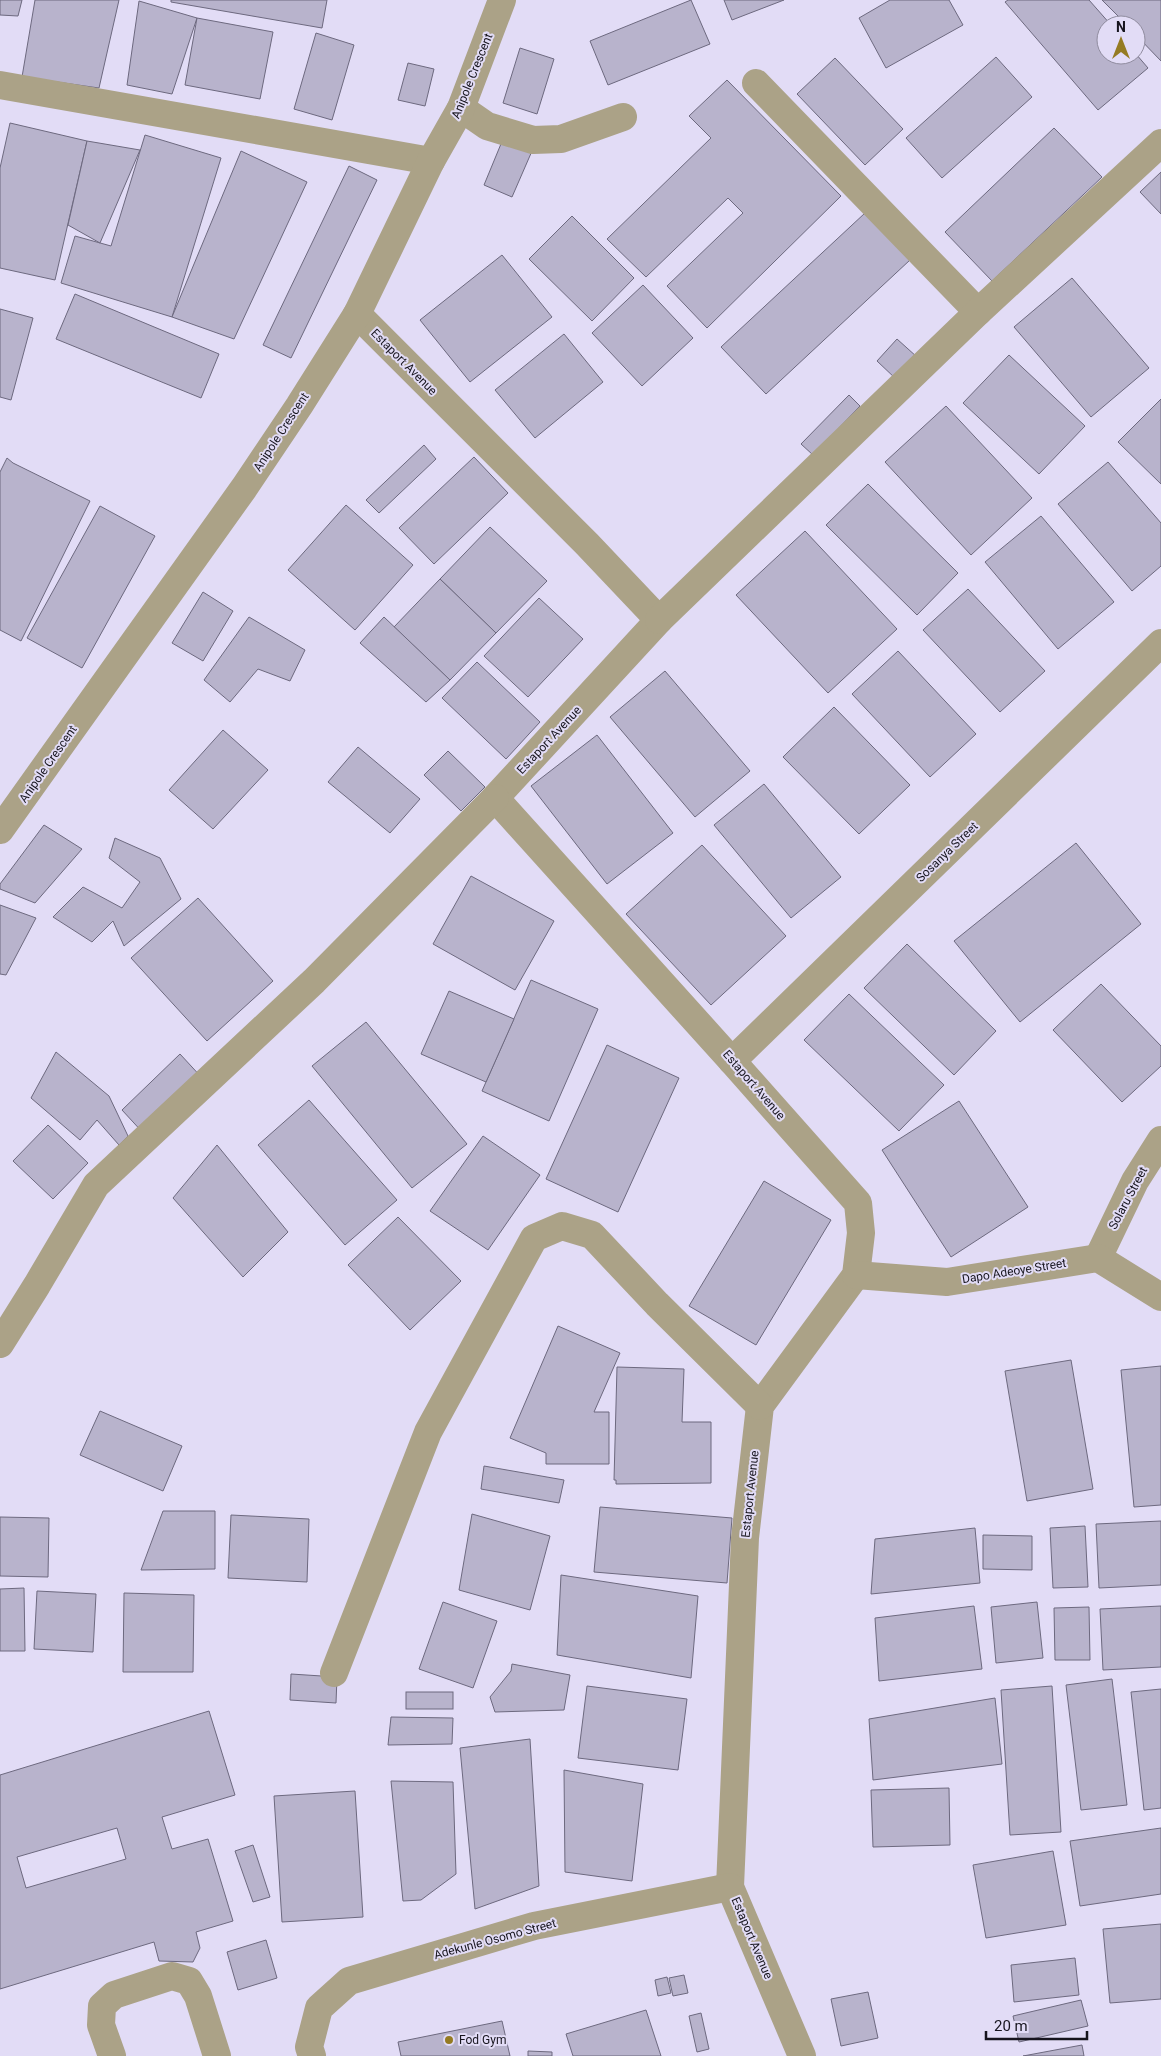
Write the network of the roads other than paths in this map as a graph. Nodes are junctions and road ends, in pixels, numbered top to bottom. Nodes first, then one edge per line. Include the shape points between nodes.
1 (502, 0) edge
2 (756, 83) dead end
3 (0, 85) edge
4 (461, 108) junction
5 (622, 116) dead end
6 (1161, 143) edge
7 (431, 161) junction
8 (978, 312) junction
9 (357, 314) junction
10 (658, 620) junction
11 (1161, 643) edge
12 (496, 798) junction
13 (0, 830) edge
14 (732, 1060) junction
15 (1161, 1140) edge
16 (1098, 1258) junction
17 (856, 1275) junction
18 (1161, 1297) edge
19 (0, 1344) edge
20 (760, 1406) junction
21 (334, 1673) dead end
22 (730, 1887) junction
23 (112, 2056) edge
24 (217, 2056) edge
25 (312, 2056) edge
26 (802, 2056) edge

1 - 4 street, Anipole Crescent
2 - 8 street
3 - 7 street
4 - 5 street via 487,126 533,140 561,139
4 - 7 street, Anipole Crescent
6 - 8 street
7 - 9 street, Anipole Crescent
8 - 10 street
9 - 10 street, Estaport Avenue via 580,537
9 - 13 street, Anipole Crescent via 244,488
10 - 12 street, Estaport Avenue
11 - 14 street, Sosanya Street
12 - 14 street, Estaport Avenue
12 - 19 street via 314,981 96,1185
14 - 17 street, Estaport Avenue via 858,1203 862,1232
15 - 16 street, Solaru Street via 1135,1181
16 - 17 street, Dapo Adeoye Street via 947,1282
16 - 18 street
17 - 20 street, Estaport Avenue
20 - 21 street via 592,1235 562,1226 534,1238 428,1432
20 - 22 street, Estaport Avenue via 745,1538
22 - 25 street, Adekunle Osomo Street via 534,1926 349,1981 320,2008 309,2047
22 - 26 street, Estaport Avenue
23 - 24 street via 101,2025 102,2006 114,1995 172,1976 189,1981 198,1996

